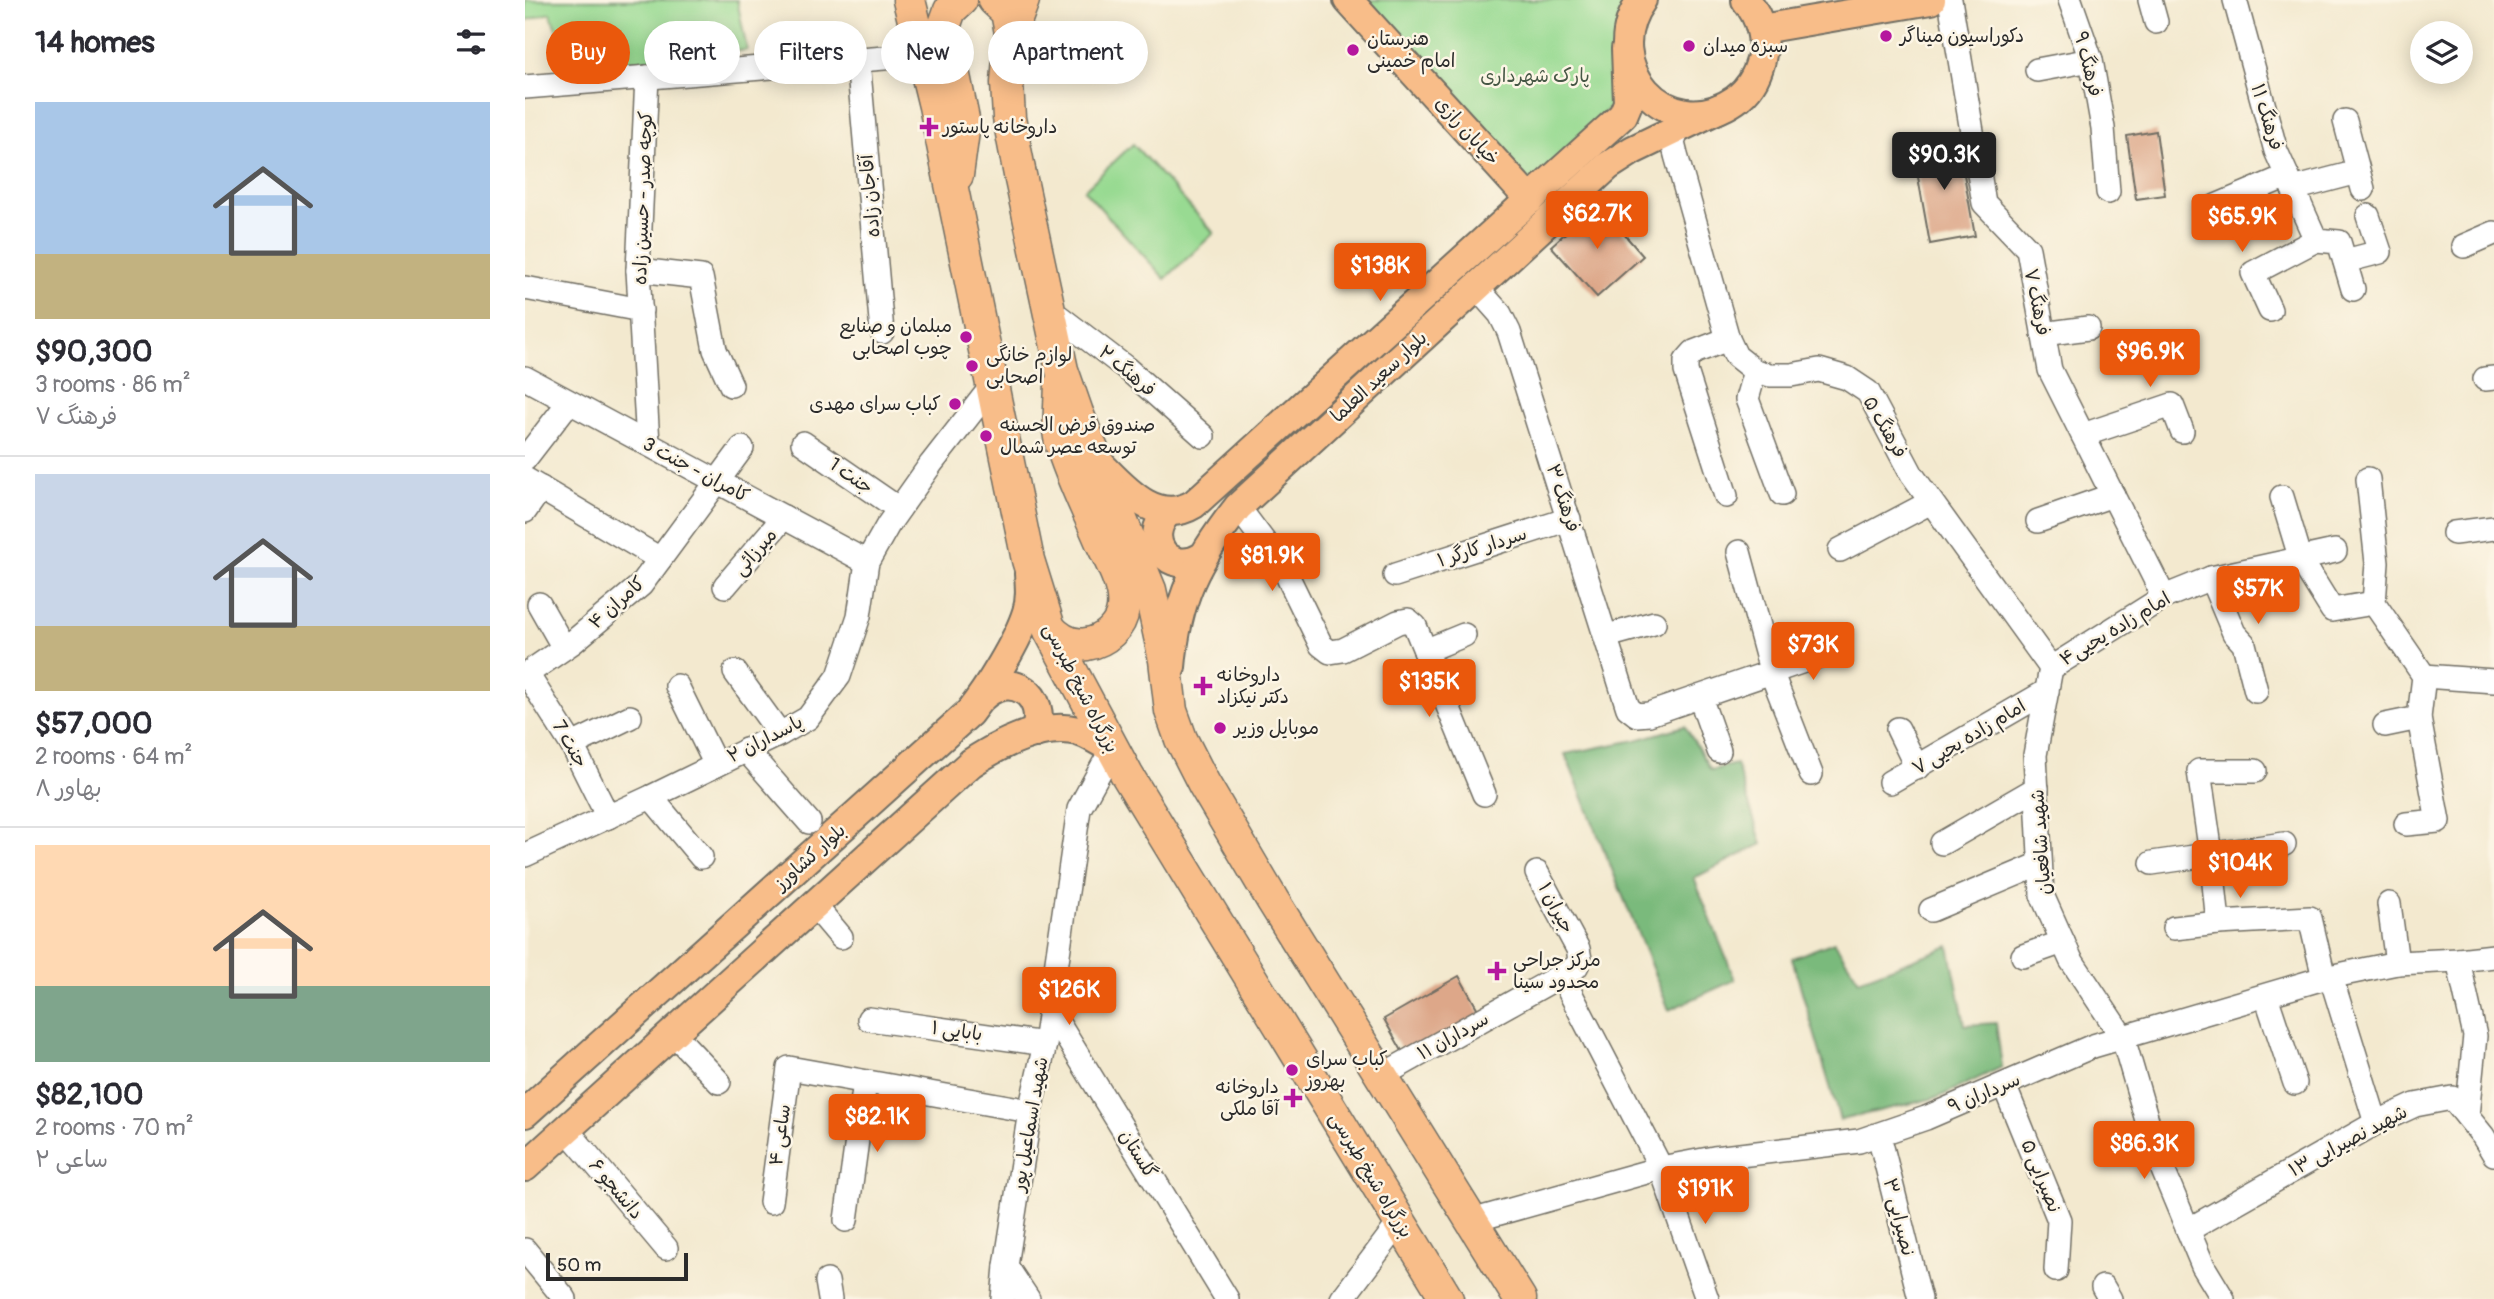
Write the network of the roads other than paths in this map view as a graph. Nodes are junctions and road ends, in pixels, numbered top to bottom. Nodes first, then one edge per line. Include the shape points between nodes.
1 (908, 0) edge
2 (961, 0) edge
3 (994, 0) edge
4 (1023, 0) edge
5 (1348, 0) edge
6 (1642, 0) edge
7 (1746, 0) edge
8 (1931, 0) edge
9 (1950, 0) edge
10 (2070, 0) edge
11 (2235, 0) edge
12 (913, 21) edge
13 (1009, 21) edge
14 (1015, 21) edge
15 (1761, 29) junction
16 (1626, 49) junction
17 (2091, 60) junction
18 (2037, 70) dead end
19 (644, 77) edge
20 (647, 84) edge
21 (860, 84) edge
22 (928, 84) edge
23 (1007, 84) edge
24 (525, 87) edge
25 (1718, 109) junction
26 (2345, 121) dead end
27 (1678, 128) junction
28 (2290, 182) junction
29 (2108, 192) dead end
30 (954, 200) junction
31 (1530, 200) junction
32 (2217, 206) dead end
33 (2368, 216) dead end
34 (2494, 233) edge
35 (2316, 240) junction
36 (2464, 246) dead end
37 (2345, 261) junction
38 (638, 270) junction
39 (1476, 287) junction
40 (525, 288) edge
41 (2353, 289) dead end
42 (1049, 309) junction
43 (641, 310) junction
44 (2270, 310) dead end
45 (2088, 328) dead end
46 (882, 332) dead end
47 (2043, 334) junction
48 (1728, 339) junction
49 (1062, 370) junction
50 (1755, 371) junction
51 (525, 378) edge
52 (731, 385) dead end
53 (992, 386) junction
54 (569, 402) junction
55 (2182, 432) dead end
56 (1203, 436) dead end
57 (2083, 436) junction
58 (803, 443) dead end
59 (648, 444) junction
60 (742, 448) dead end
61 (525, 459) edge
62 (1097, 461) junction
63 (2368, 479) dead end
64 (717, 481) junction
65 (533, 484) edge
66 (1782, 494) dead end
67 (2113, 495) junction
68 (1726, 496) dead end
69 (2282, 497) dead end
70 (1931, 502) junction
71 (1238, 507) junction
72 (899, 509) junction
73 (525, 511) edge
74 (1168, 512) junction
75 (785, 517) junction
76 (1569, 519) junction
77 (2038, 521) dead end
78 (2494, 528) edge
79 (2454, 533) dead end
80 (1840, 550) dead end
81 (2335, 551) dead end
82 (1739, 552) dead end
83 (1202, 557) junction
84 (660, 559) junction
85 (2301, 560) junction
86 (1028, 561) junction
87 (867, 562) junction
88 (1395, 575) dead end
89 (2211, 578) junction
90 (725, 586) dead end
91 (2164, 597) junction
92 (2374, 603) junction
93 (539, 604) dead end
94 (1654, 623) dead end
95 (1049, 628) junction
96 (1464, 635) dead end
97 (1607, 636) junction
98 (564, 648) junction
99 (1839, 649) dead end
100 (1425, 651) junction
101 (2051, 668) junction
102 (735, 672) dead end
103 (526, 674) edge
104 (1772, 674) junction
105 (2424, 676) junction
106 (2494, 681) edge
107 (677, 686) dead end
108 (1169, 691) junction
109 (2047, 691) junction
110 (2256, 691) dead end
111 (1700, 697) junction
112 (981, 698) junction
113 (629, 718) dead end
114 (2419, 718) junction
115 (2385, 725) dead end
116 (1898, 729) dead end
117 (1035, 733) junction
118 (780, 734) junction
119 (572, 745) junction
120 (1112, 748) junction
121 (746, 750) junction
122 (1719, 751) dead end
123 (716, 765) junction
124 (1917, 768) junction
125 (2255, 771) dead end
126 (1811, 774) dead end
127 (1891, 782) dead end
128 (2036, 788) junction
129 (1484, 794) dead end
130 (651, 797) junction
131 (608, 817) junction
132 (809, 822) dead end
133 (2406, 824) dead end
134 (1942, 843) dead end
135 (2284, 844) dead end
136 (2211, 854) junction
137 (525, 855) edge
138 (701, 857) dead end
139 (2152, 863) dead end
140 (2040, 864) junction
141 (1537, 873) dead end
142 (2389, 904) dead end
143 (814, 905) junction
144 (1931, 910) dead end
145 (2218, 923) junction
146 (2174, 928) dead end
147 (841, 937) dead end
148 (2063, 942) junction
149 (2024, 956) dead end
150 (2494, 956) edge
151 (2458, 960) junction
152 (2397, 963) junction
153 (1561, 975) junction
154 (2327, 978) junction
155 (2266, 996) junction
156 (1049, 1010) junction
157 (869, 1019) dead end
158 (673, 1033) junction
159 (2123, 1038) junction
160 (1045, 1044) junction
161 (1381, 1076) junction
162 (719, 1082) dead end
163 (865, 1082) junction
164 (2295, 1083) dead end
165 (2004, 1085) junction
166 (1030, 1111) junction
167 (525, 1113) edge
168 (2467, 1116) junction
169 (2376, 1123) junction
170 (566, 1130) junction
171 (1879, 1135) junction
172 (2494, 1154) edge
173 (525, 1167) edge
174 (1661, 1168) junction
175 (771, 1202) dead end
176 (846, 1220) dead end
177 (1471, 1221) junction
178 (1400, 1222) junction
179 (2188, 1230) junction
180 (666, 1248) dead end
181 (525, 1250) edge
182 (1006, 1266) junction
183 (2056, 1270) dead end
184 (565, 1299) edge
185 (1003, 1299) edge
186 (1028, 1299) edge
187 (1227, 1299) edge
188 (1342, 1299) edge
189 (1447, 1299) edge
190 (1520, 1299) edge
191 (1707, 1299) edge
192 (1920, 1299) edge
193 (2223, 1299) edge

1 - 12 highway, بزرگراه شیخ طبرسی
2 - 30 highway via 950,10 944,27 964,124
3 - 13 highway via 1007,12
4 - 14 highway
5 - 31 main road, خیابان رازی
6 - 16 main road via 1630,20
7 - 15 main road
8 - 15 main road
9 - 47 street, فرهنگ ۷ via 1984,203 2028,249
10 - 17 street, فرهنگ ۹
11 - 28 street, فرهنگ ۱۱ via 2276,151
15 - 25 main road via 1763,53 1755,77 1740,96
16 - 25 main road via 1633,75 1658,103 1681,112
16 - 31 main road, بلوار سعید العلما via 1628,103 1623,115
17 - 18 street
17 - 29 street, فرهنگ ۹
19 - 24 street
20 - 38 street, کوچه صدر - حسین زاده
21 - 46 street, آقاجان زاده
22 - 30 highway, بزرگراه شیخ طبرسی
23 - 42 highway via 1009,118
25 - 27 main road, بلوار سعید العلما
26 - 28 street via 2360,181
27 - 39 main road, بلوار سعید العلما via 1615,161
27 - 48 street via 1674,149
28 - 32 street
28 - 35 street, فرهنگ ۱۱
30 - 53 highway, بزرگراه شیخ طبرسی
31 - 74 main road, بلوار سعید العلما via 1194,504
33 - 37 street via 2380,252
34 - 36 street
35 - 37 street via 2339,242
35 - 44 street via 2253,272
37 - 41 street
38 - 43 street, کوچه صدر - حسین زاده
38 - 52 street via 701,277 715,350
39 - 71 main road, بلوار سعید العلما
39 - 76 street, فرهنگ ۳ via 1507,326
40 - 43 street
42 - 49 highway
42 - 56 street, فرهنگ ۲
43 - 59 street, کوچه صدر - حسین زاده
45 - 47 street
47 - 57 street, فرهنگ ۷ via 2050,370
48 - 50 street via 1736,356
48 - 68 street via 1693,352 1686,361
49 - 62 highway
49 - 95 highway via 1061,443 1118,580 1123,609 1110,634 1084,645 1070,643
50 - 66 street via 1747,399
50 - 70 street, فرهنگ ۵ via 1791,375 1819,370 1847,378 1868,393
51 - 54 street, کامران - جنت 3
53 - 72 street, پاسداران ۲
53 - 86 highway, بزرگراه شیخ طبرسی
54 - 59 street, کامران - جنت 3
54 - 61 street
55 - 57 street via 2172,405
57 - 67 street, فرهنگ ۷
58 - 72 street, جنت 1
59 - 64 street, کامران - جنت 3
60 - 64 street, کامران ۴
62 - 74 main road via 1141,500
62 - 108 highway via 1150,590
63 - 92 street via 2377,564
64 - 75 street, کامران - جنت 3
64 - 84 street, کامران ۴
65 - 73 street
65 - 84 street
67 - 77 street
67 - 91 street, فرهنگ ۷
69 - 85 street
70 - 80 street
70 - 101 street, فرهنگ ۵
71 - 83 main road, بلوار سعید العلما
71 - 100 street via 1283,567 1321,645 1330,652 1408,620
72 - 87 street, پاسداران ۲
74 - 83 main road via 1157,531 1162,552 1181,563
75 - 87 street, کامران - جنت 3
75 - 90 street, میرزائی
76 - 88 street, سردار کارگر ۱
76 - 97 street, فرهنگ ۳
78 - 79 street
81 - 85 street, امام زاده یحیی۴
82 - 104 street
83 - 108 main road, بلوار سعید العلما via 1179,610
84 - 98 street, کامران ۴ via 641,585
85 - 89 street, امام زاده یحیی۴
85 - 92 street via 2332,610
86 - 95 highway, بزرگراه شیخ طبرسی
86 - 112 main road, بلوار کشاورز via 1027,612
87 - 118 street, پاسداران ۲ via 859,615 839,676 808,718
89 - 91 street, امام زاده یحیی۴
89 - 110 street via 2234,634 2244,644
91 - 101 street, امام زاده یحیی۴
92 - 105 street
93 - 98 street
94 - 97 street
95 - 120 highway, بزرگراه شیخ طبرسی
96 - 100 street
97 - 111 street, فرهنگ ۳ via 1628,708 1637,715
98 - 103 street, کامران ۴
99 - 104 street
100 - 129 street
101 - 109 street, شهید شافعیان
102 - 118 street
103 - 119 street, جنت 7
104 - 111 street
104 - 126 street
105 - 106 street
105 - 114 street
107 - 123 street
108 - 161 highway via 1171,711 1190,760
109 - 124 street, امام زاده یحیی ۷
109 - 128 street, شهید شافعیان via 2035,755
111 - 122 street
112 - 117 main road via 1006,685 1024,690 1036,705
112 - 167 main road, بلوار کشاورز
113 - 119 street
114 - 115 street
114 - 133 street via 2438,821
116 - 124 street
117 - 120 main road, بلوار کشاورز via 1077,731
117 - 143 main road, بلوار کشاورز via 971,763
118 - 121 street, پاسداران ۲
119 - 131 street, جنت 7
120 - 156 street, شهید اسماعیل پور via 1079,809
120 - 178 highway, بزرگراه شیخ طبرسی
121 - 123 street, پاسداران ۲
121 - 132 street
123 - 130 street, پاسداران ۲
124 - 127 street, امام زاده یحیی ۷
125 - 136 street via 2199,771
128 - 134 street
128 - 140 street, شهید شافعیان
130 - 131 street, پاسداران ۲
130 - 138 street
131 - 137 street, پاسداران ۲
135 - 136 street
136 - 139 street
136 - 145 street
140 - 144 street
140 - 148 street, شهید شافعیان via 2042,895
141 - 153 street, جیران ۱ via 1578,949 1576,967
142 - 152 street
143 - 147 street
143 - 158 main road, بلوار کشاورز
145 - 146 street
145 - 154 street via 2310,918
148 - 149 street
148 - 159 street, شهید شافعیان
150 - 151 street, سرداران ۹
151 - 152 street, سرداران ۹
151 - 168 street via 2475,1036
152 - 154 street, سرداران ۹
153 - 161 street, سرداران ۱۱
153 - 174 street
154 - 155 street, سرداران ۹
154 - 169 street
155 - 159 street, سرداران ۹
155 - 164 street
156 - 160 street, شهید اسماعیل پور
156 - 187 street, گلستان
157 - 160 street, بابایی ۱
158 - 162 street
158 - 170 main road, بلوار کشاورز
159 - 165 street, سرداران ۹ via 2093,1046
159 - 179 street, شهید شافعیان via 2158,1158
160 - 166 street, شهید اسماعیل پور
161 - 177 highway
163 - 166 street
163 - 175 street, ساعی ۴ via 789,1068
163 - 176 street
165 - 171 street, سرداران ۹
165 - 183 street, نصیرایی ۵ via 2059,1220
166 - 182 street, شهید اسماعیل پور
168 - 169 street, شهید نصیرایی ۱۳ via 2452,1098 2416,1105
168 - 172 street, شهید نصیرایی ۱۳
169 - 179 street, شهید نصیرایی ۱۳
170 - 173 main road, بلوار کشاورز
170 - 180 street, دانشجو ۶
171 - 174 street, سرداران ۹
171 - 192 street, نصیرایی ۳
174 - 177 street, سرداران ۹
174 - 191 street
177 - 190 highway
178 - 188 street
178 - 189 highway, بزرگراه شیخ طبرسی
179 - 193 street, شهید شافعیان
181 - 184 street
182 - 185 street, شهید اسماعیل پور
182 - 186 street

